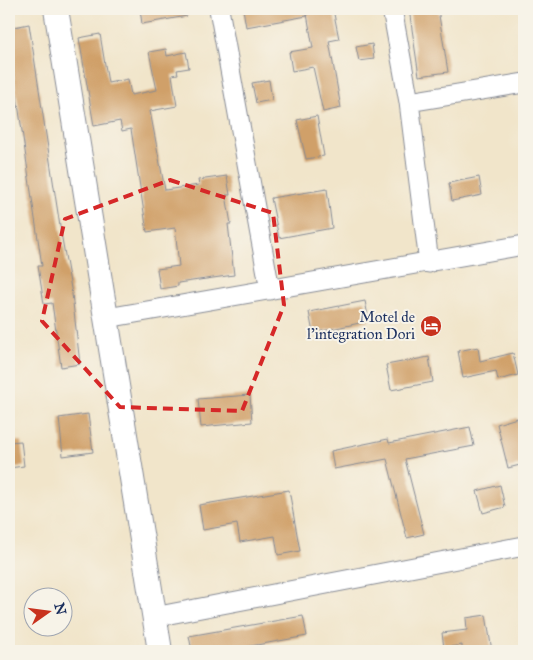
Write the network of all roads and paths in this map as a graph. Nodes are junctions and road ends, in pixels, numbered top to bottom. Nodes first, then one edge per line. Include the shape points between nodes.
1 (56, 9) edge
2 (219, 9) edge
3 (392, 9) edge
4 (524, 83) edge
5 (409, 102) junction
6 (524, 245) edge
7 (428, 263) junction
8 (270, 290) junction
9 (107, 318) junction
10 (524, 546) edge
11 (154, 617) junction
12 (160, 651) edge

1 - 9 street
2 - 8 street
3 - 5 street
4 - 5 street
5 - 7 street
6 - 7 street
7 - 8 street
8 - 9 street
9 - 11 street
10 - 11 street
11 - 12 street

